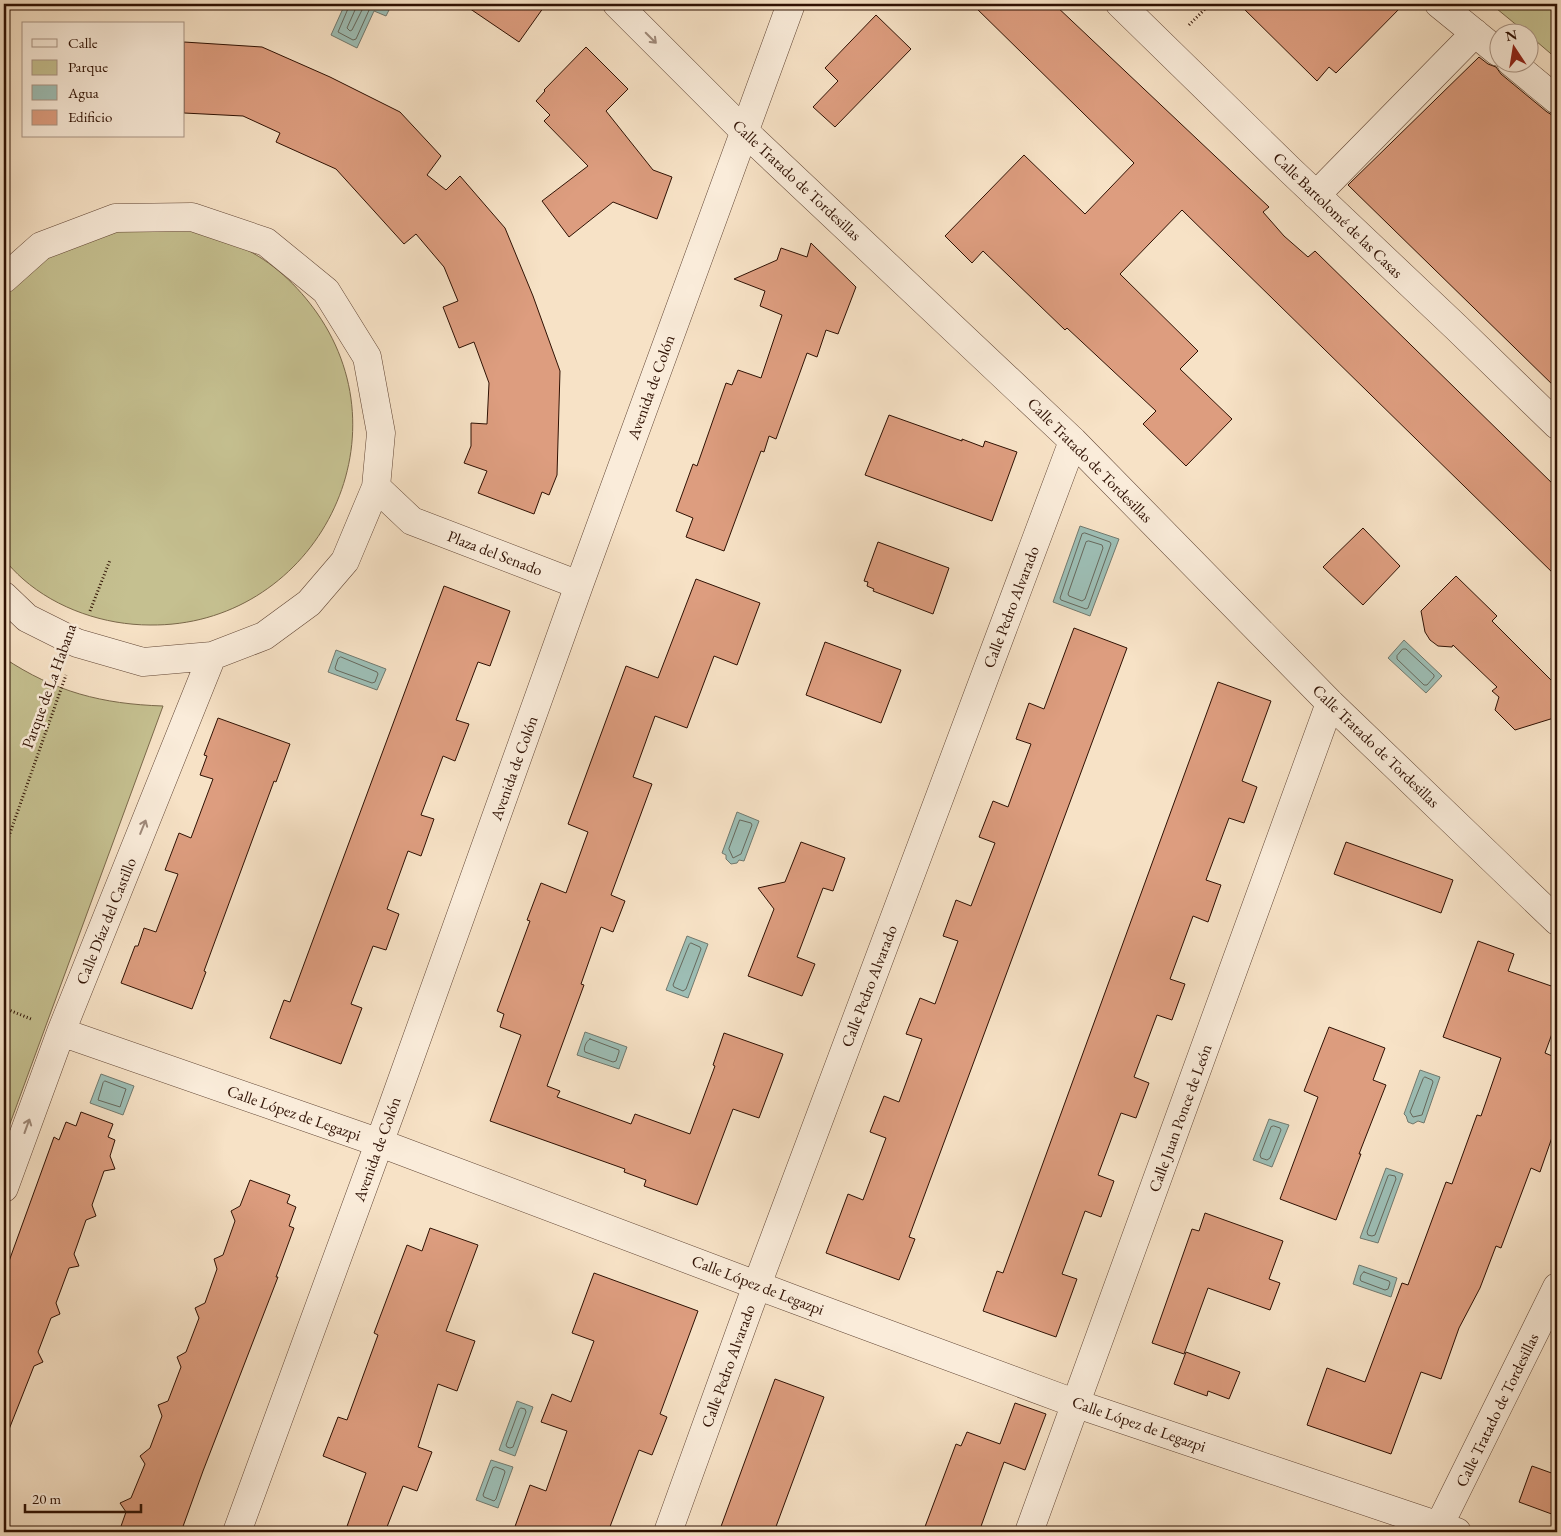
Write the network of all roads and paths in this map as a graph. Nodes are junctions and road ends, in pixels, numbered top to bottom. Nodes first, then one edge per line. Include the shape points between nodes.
1 (617, 4) edge
2 (790, 4) edge
3 (1120, 4) edge
4 (1439, 4) edge
5 (1475, 33) junction
6 (1488, 44) edge
7 (1523, 72) edge
8 (1557, 100) edge
9 (744, 131) junction
10 (1316, 195) junction
11 (4, 279) edge
12 (1557, 425) edge
13 (1074, 441) junction
14 (376, 488) junction
15 (412, 521) junction
16 (360, 526) junction
17 (110, 560) dead end
18 (578, 586) junction
19 (4, 596) edge
20 (77, 643) junction
21 (212, 656) junction
22 (1330, 703) junction
23 (4, 850) edge
24 (1557, 922) edge
25 (61, 1032) junction
26 (380, 1143) junction
27 (4, 1188) edge
28 (758, 1285) junction
29 (1557, 1286) edge
30 (1077, 1404) junction
31 (1444, 1530) edge
32 (237, 1532) edge
33 (668, 1532) edge
34 (1029, 1532) edge

1 -> 9 street, Calle Tratado de Tordesillas
2 - 9 street, Avenida de Colón
3 - 10 street, Calle Bartolomé de las Casas
4 - 5 street
5 - 6 street
5 - 10 street
7 - 8 street
9 - 13 street, Calle Tratado de Tordesillas
9 - 18 street, Avenida de Colón
10 - 12 street, Calle Bartolomé de las Casas
11 - 14 street via 41,246 114,218 192,217 266,242 326,291 367,358 381,434
13 - 22 street, Calle Tratado de Tordesillas
13 - 28 street, Calle Pedro Alvarado
14 - 15 street, Plaza del Senado
14 - 16 street
15 - 16 street, Plaza del Senado
15 - 18 street, Plaza del Senado
16 - 21 street via 345,560 309,603 264,636
17 - 20 path, Parque de La Habana
18 - 26 street, Avenida de Colón
19 - 20 street via 27,618
20 - 21 street via 143,662
20 - 23 path, Parque de La Habana
25 -> 21 street, Calle Díaz del Castillo
22 - 24 street, Calle Tratado de Tordesillas
22 - 30 street, Calle Juan Ponce de León
25 - 26 street, Calle López de Legazpi
27 -> 25 street, Calle Díaz del Castillo
26 - 28 street, Calle López de Legazpi
26 - 32 street, Avenida de Colón
28 - 30 street, Calle López de Legazpi
28 - 33 street, Calle Pedro Alvarado
29 - 31 street, Calle Tratado de Tordesillas
30 - 31 street, Calle López de Legazpi
30 - 34 street, Calle Juan Ponce de León

